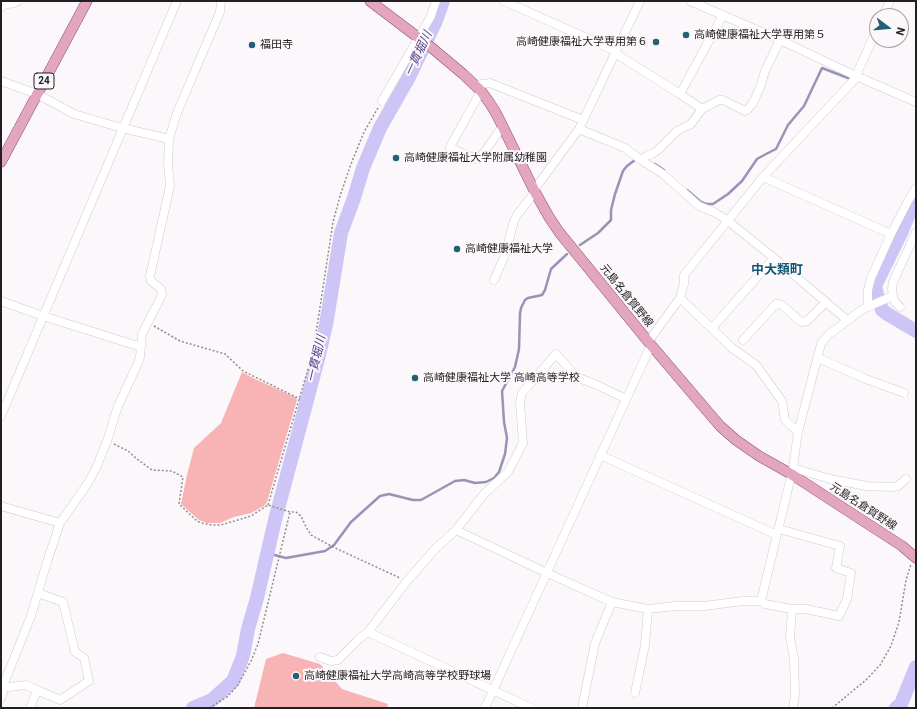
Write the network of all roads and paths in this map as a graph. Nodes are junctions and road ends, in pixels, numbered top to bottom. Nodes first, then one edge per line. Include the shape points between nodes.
1 (18, 1) edge
2 (87, 1) edge
3 (177, 1) edge
4 (221, 1) edge
5 (370, 1) edge
6 (436, 1) edge
7 (504, 1) edge
8 (640, 1) edge
9 (690, 1) edge
10 (1, 6) edge
11 (723, 15) junction
12 (419, 37) junction
13 (780, 40) junction
14 (869, 47) edge
15 (615, 52) junction
16 (856, 76) junction
17 (1, 81) edge
18 (478, 88) junction
19 (37, 94) junction
20 (680, 94) junction
21 (382, 101) joint
22 (916, 102) edge
23 (702, 109) junction
24 (583, 120) junction
25 (503, 126) junction
26 (122, 128) junction
27 (579, 129) junction
28 (169, 139) junction
29 (641, 160) junction
30 (1, 162) edge
31 (763, 177) junction
32 (916, 188) edge
33 (534, 191) junction
34 (728, 221) junction
35 (916, 232) edge
36 (891, 234) junction
37 (913, 244) edge
38 (774, 258) junction
39 (494, 280) dead end
40 (680, 298) junction
41 (890, 298) junction
42 (1, 301) edge
43 (826, 302) junction
44 (871, 305) junction
45 (900, 307) dead end
46 (43, 316) junction
47 (847, 320) junction
48 (148, 323) junction
49 (712, 328) junction
50 (743, 340) dead end
51 (649, 344) junction
52 (141, 347) junction
53 (818, 358) junction
54 (904, 393) dead end
55 (300, 398) junction
56 (626, 399) junction
57 (1, 416) edge
58 (798, 432) junction
59 (107, 441) junction
60 (600, 455) junction
61 (792, 471) junction
62 (906, 479) dead end
63 (1, 506) edge
64 (269, 506) junction
65 (290, 512) junction
66 (60, 523) junction
67 (456, 530) junction
68 (778, 532) junction
69 (913, 561) edge
70 (547, 573) junction
71 (407, 581) junction
72 (38, 593) junction
73 (761, 601) junction
74 (612, 602) junction
75 (648, 609) junction
76 (792, 609) junction
77 (368, 632) junction
78 (320, 657) dead end
79 (2, 686) edge
80 (38, 690) junction
81 (493, 691) junction
82 (635, 693) dead end
83 (1, 698) edge
84 (30, 708) edge
85 (209, 708) edge
86 (485, 708) edge
87 (531, 708) edge
88 (582, 708) edge
89 (793, 708) edge
90 (832, 708) edge

1 - 10 street
2 - 19 main road, 24
3 - 26 street
4 - 28 street via 220,12 177,113
5 - 12 main road, 元島名倉賀野線
6 - 12 street
7 - 15 street
8 - 15 street
9 - 11 street
11 - 13 street
11 - 20 street
12 - 18 main road, 元島名倉賀野線
12 - 21 street
13 - 16 street
13 - 23 street via 753,103 748,109 745,111 723,100
14 - 16 street
15 - 20 street
15 - 24 street
16 - 22 street
16 - 31 street
17 - 19 street
18 - 24 street via 490,83
18 - 25 main road, 元島名倉賀野線
18 - 25 street via 450,148 476,159 480,158
19 - 26 street via 74,114
19 - 30 main road, 24
20 - 23 street
21 - 55 path via 362,138 340,196 316,334
23 - 29 street via 691,124 677,131 658,150
24 - 27 street
25 - 33 main road, 元島名倉賀野線
26 - 28 street
26 - 46 street
27 - 29 street via 625,148
27 - 33 street
28 - 48 street via 170,186 150,276 162,295
29 - 34 street via 663,174 699,206
31 - 34 street
31 - 36 street
32 - 36 street
33 - 39 street via 514,221 506,255
33 - 51 main road, 元島名倉賀野線 via 559,232
34 - 38 street
34 - 40 street via 684,275
35 - 37 street
36 - 44 street via 871,278 868,290
37 - 41 street via 893,282
38 - 43 street
38 - 49 street
40 - 49 street
40 - 51 street
41 - 44 street
41 - 45 street
42 - 46 street
43 - 47 street
43 - 50 street via 807,321 801,322 782,305 776,304
44 - 47 street
46 - 52 street
46 - 57 street
47 - 53 street via 821,344
48 - 52 street via 142,334
48 - 55 path via 180,340 225,354 243,370
49 - 58 street via 732,348 756,365 782,401 785,420
51 - 56 street
51 - 61 main road, 元島名倉賀野線 via 720,426 759,456
52 - 59 street via 138,363 118,406
53 - 54 street
53 - 58 street
55 - 64 path
56 - 60 street
56 - 67 street via 578,378 556,354 522,393 520,402 523,443 508,472 484,494
58 - 61 street
59 - 64 path via 128,451 152,470 172,471 183,477 179,504 201,523 221,525 251,516
59 - 66 street via 88,483
60 - 68 street
60 - 70 street
61 - 62 street via 867,486 898,486
61 - 68 street
61 - 69 main road, 元島名倉賀野線 via 902,546
63 - 66 street
64 - 65 path
65 - 71 path via 296,512 301,516 311,535
65 - 85 path via 252,661 238,685 227,697
66 - 72 street
67 - 70 street
67 - 71 street
68 - 73 street
68 - 76 street via 840,546 836,568 851,573 846,599 839,616 806,609
69 - 90 path via 906,580 899,622 891,646 880,665 866,680
70 - 74 street
70 - 81 street
71 - 77 street
72 - 79 street
72 - 80 street via 63,602 75,652 84,658 89,681 60,700
73 - 75 street
73 - 76 street
74 - 75 street
74 - 88 street via 595,643
75 - 82 street via 645,645
76 - 89 street via 790,638 794,658
77 - 78 street via 338,660 331,661
77 - 81 street
79 - 80 street via 26,685
79 - 83 street
80 - 84 street
81 - 86 street
81 - 87 street

